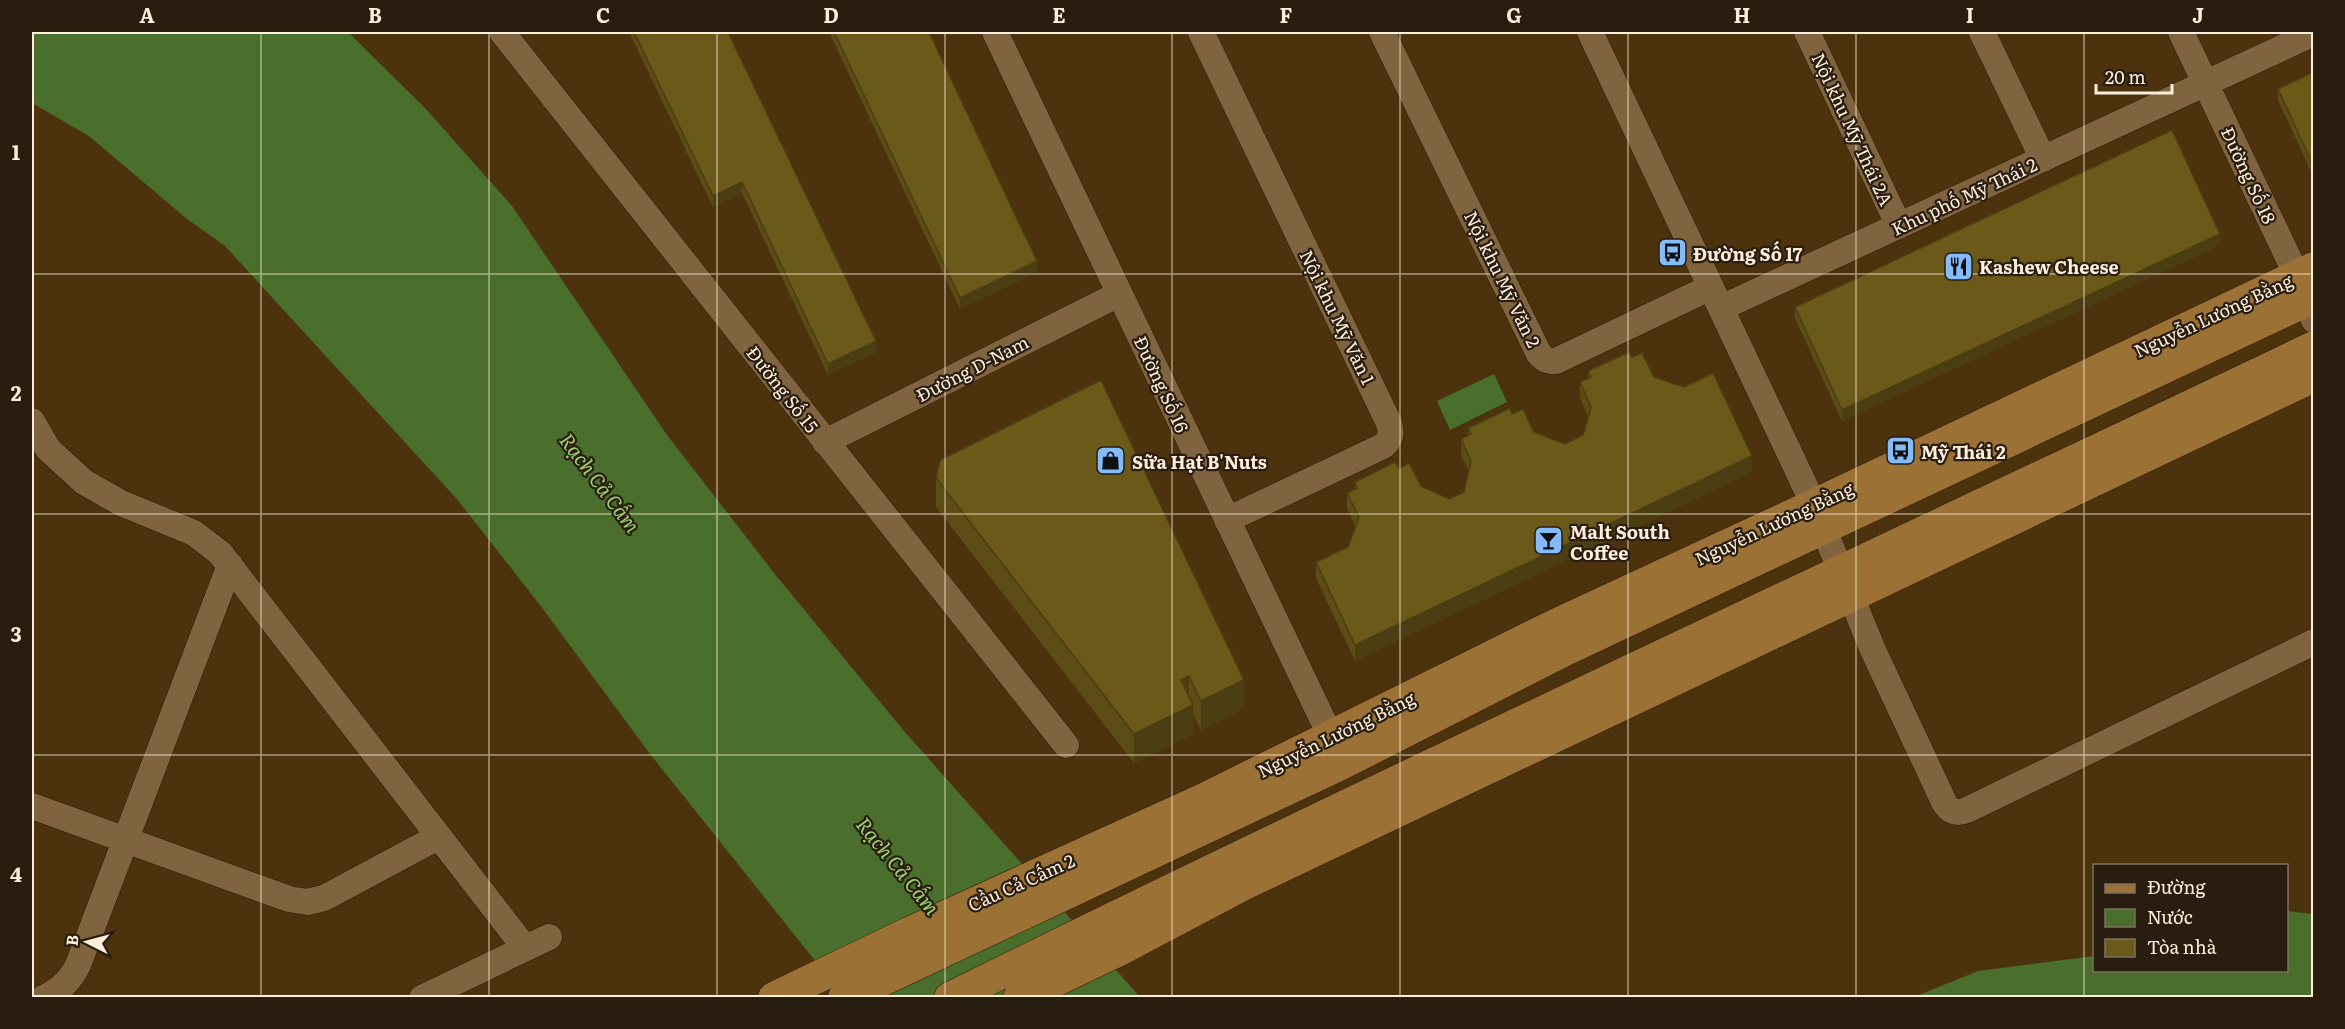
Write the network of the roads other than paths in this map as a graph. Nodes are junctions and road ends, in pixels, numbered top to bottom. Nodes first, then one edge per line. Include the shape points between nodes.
1 (502, 32) edge
2 (995, 32) edge
3 (1201, 32) edge
4 (1382, 32) edge
5 (1590, 32) edge
6 (1807, 32) edge
7 (1982, 32) edge
8 (2181, 32) edge
9 (2313, 33) edge
10 (2206, 84) junction
11 (2043, 159) junction
12 (1899, 226) junction
13 (2309, 292) edge
14 (1119, 294) junction
15 (1716, 298) junction
16 (2313, 347) edge
17 (2313, 376) edge
18 (32, 427) edge
19 (825, 442) junction
20 (1819, 516) junction
21 (1227, 520) junction
22 (230, 566) junction
23 (1846, 584) junction
24 (2313, 642) edge
25 (1066, 745) dead end
26 (1336, 750) junction
27 (32, 806) edge
28 (1209, 812) junction
29 (438, 837) junction
30 (126, 840) junction
31 (1236, 873) junction
32 (549, 937) dead end
33 (525, 948) junction
34 (44, 998) edge
35 (422, 998) edge
36 (774, 998) edge
37 (844, 998) edge
38 (950, 998) edge
39 (1019, 998) edge

1 - 19 street, Đường Số 15
2 - 14 street, Đường Số 16
3 - 21 street, Nội khu Mỹ Văn 1 via 1391,432 1383,446
4 - 15 street, Nội khu Mỹ Văn 2 via 1544,359 1556,361
5 - 15 street
6 - 12 street, Nội khu Mỹ Thái 2A
7 - 11 street
8 - 10 street, Đường Số 18
9 - 10 street, Khu phố Mỹ Thái 2
10 - 11 street, Khu phố Mỹ Thái 2
10 - 13 street, Đường Số 18
11 - 12 street, Khu phố Mỹ Thái 2
12 - 15 street, Khu phố Mỹ Thái 2
13 - 20 main road, Nguyễn Lương Bằng
14 - 19 street, Đường D-Nam
14 - 21 street, Đường Số 16
15 - 20 street
16 - 23 main road
17 - 23 main road
18 - 22 street via 48,449 84,482 115,500 194,533
19 - 25 street, Đường Số 15
20 - 23 street
20 - 26 main road, Nguyễn Lương Bằng via 1565,650
21 - 26 street, Đường Số 16
22 - 29 street
22 - 30 street
23 - 24 street via 1944,802 1954,812 1967,810
23 - 31 main road
26 - 28 main road, Nguyễn Lương Bằng
27 - 30 street
28 - 36 main road, Cầu Cả Cấm 2 via 909,933
28 - 37 main road, Cầu Cả Cấm 2
29 - 30 street via 324,898 307,902
29 - 33 street
30 - 34 street via 74,974
31 - 38 main road
31 - 39 main road via 1119,950
32 - 33 street
33 - 35 street

